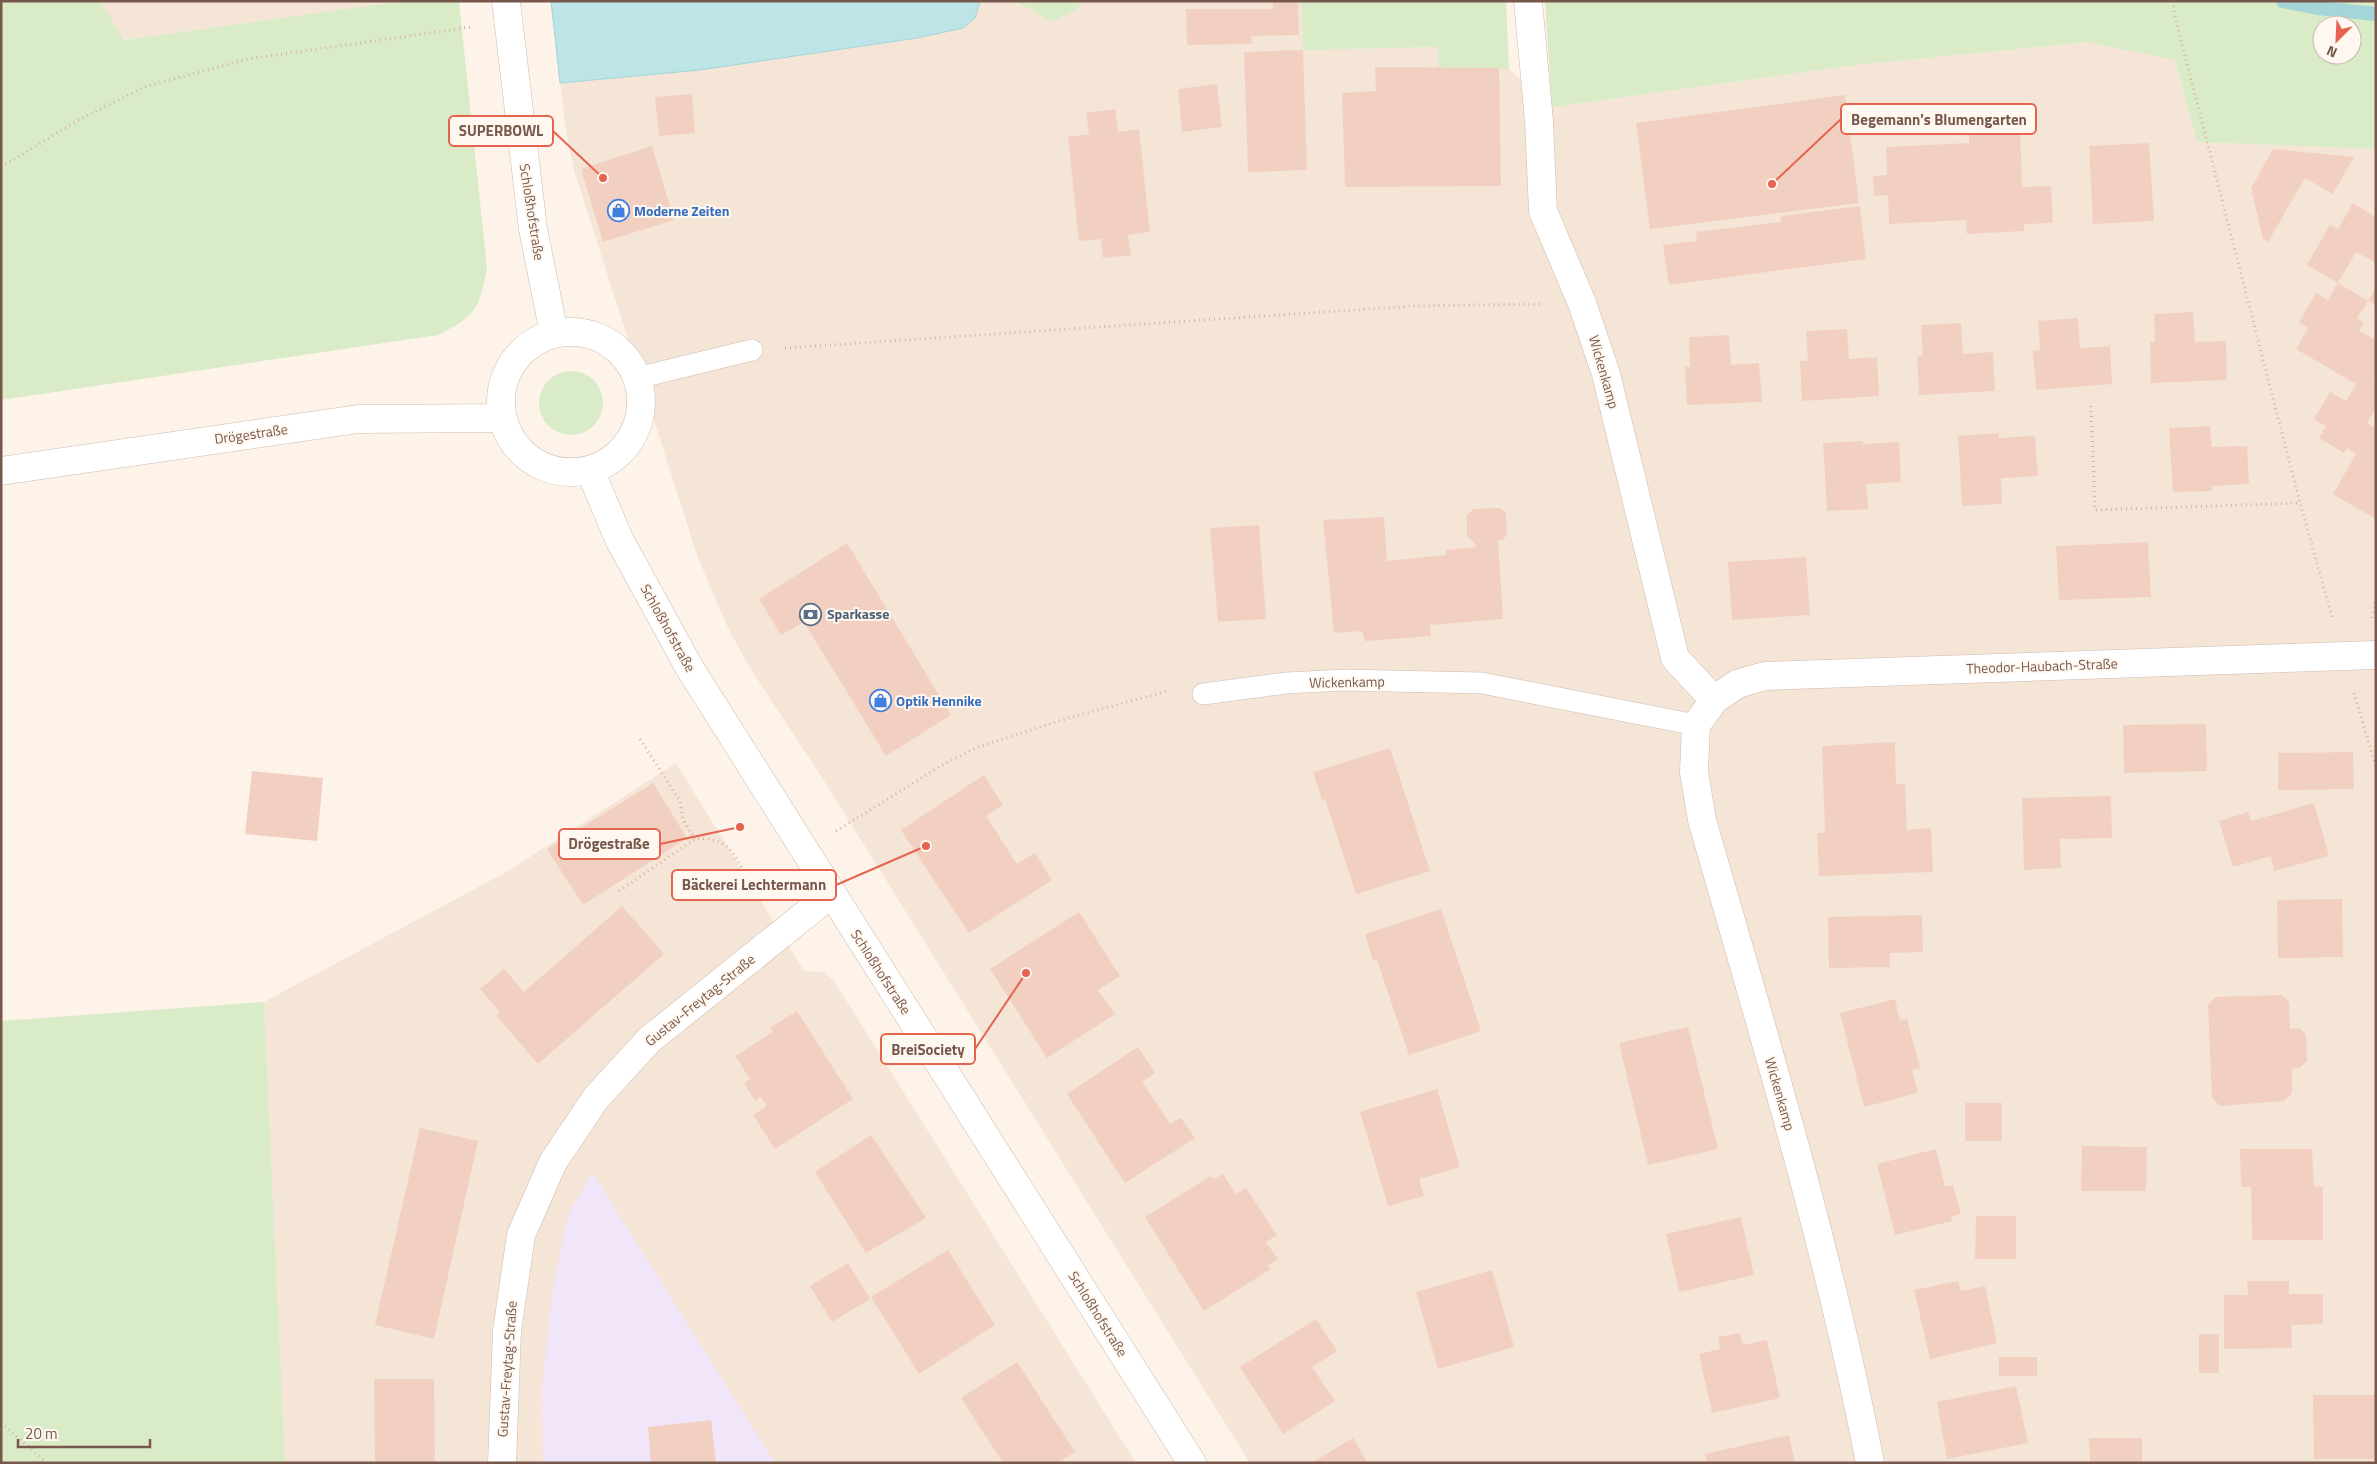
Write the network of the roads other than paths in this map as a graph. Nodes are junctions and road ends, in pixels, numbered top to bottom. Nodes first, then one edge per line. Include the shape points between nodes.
1 (1528, 1) edge
2 (507, 12) edge
3 (554, 333) junction
4 (752, 350) road end
5 (637, 378) junction
6 (502, 418) junction
7 (590, 470) junction
8 (1, 471) edge
9 (2376, 655) edge
10 (1203, 694) road end
11 (1714, 700) junction
12 (1696, 725) junction
13 (831, 894) junction
14 (502, 1463) edge
15 (1192, 1463) edge
16 (1870, 1463) edge

1 - 11 street, Wickenkamp via 1544,211 1582,303 1606,374 1675,658
2 - 3 street, Schloßhofstraße via 533,229
3 - 5 street via 593,334 609,342 622,353
3 - 6 street via 537,340 520,353 507,371 501,392
4 - 5 lane
5 - 7 street via 642,402 633,436 623,450
6 - 7 street via 515,446 527,458 559,472
6 - 8 street, Drögestraße via 358,419
7 - 13 street, Schloßhofstraße via 619,539 676,644
9 - 11 street, Theodor-Haubach-Straße via 1765,676 1737,684
10 - 12 lane, Wickenkamp via 1345,680 1482,682
11 - 12 street
12 - 16 street, Wickenkamp via 1694,772 1702,820 1805,1180 1856,1386
13 - 14 street, Gustav-Freytag-Straße via 649,1040 596,1098 553,1162 521,1235 507,1331
13 - 15 street, Schloßhofstraße

